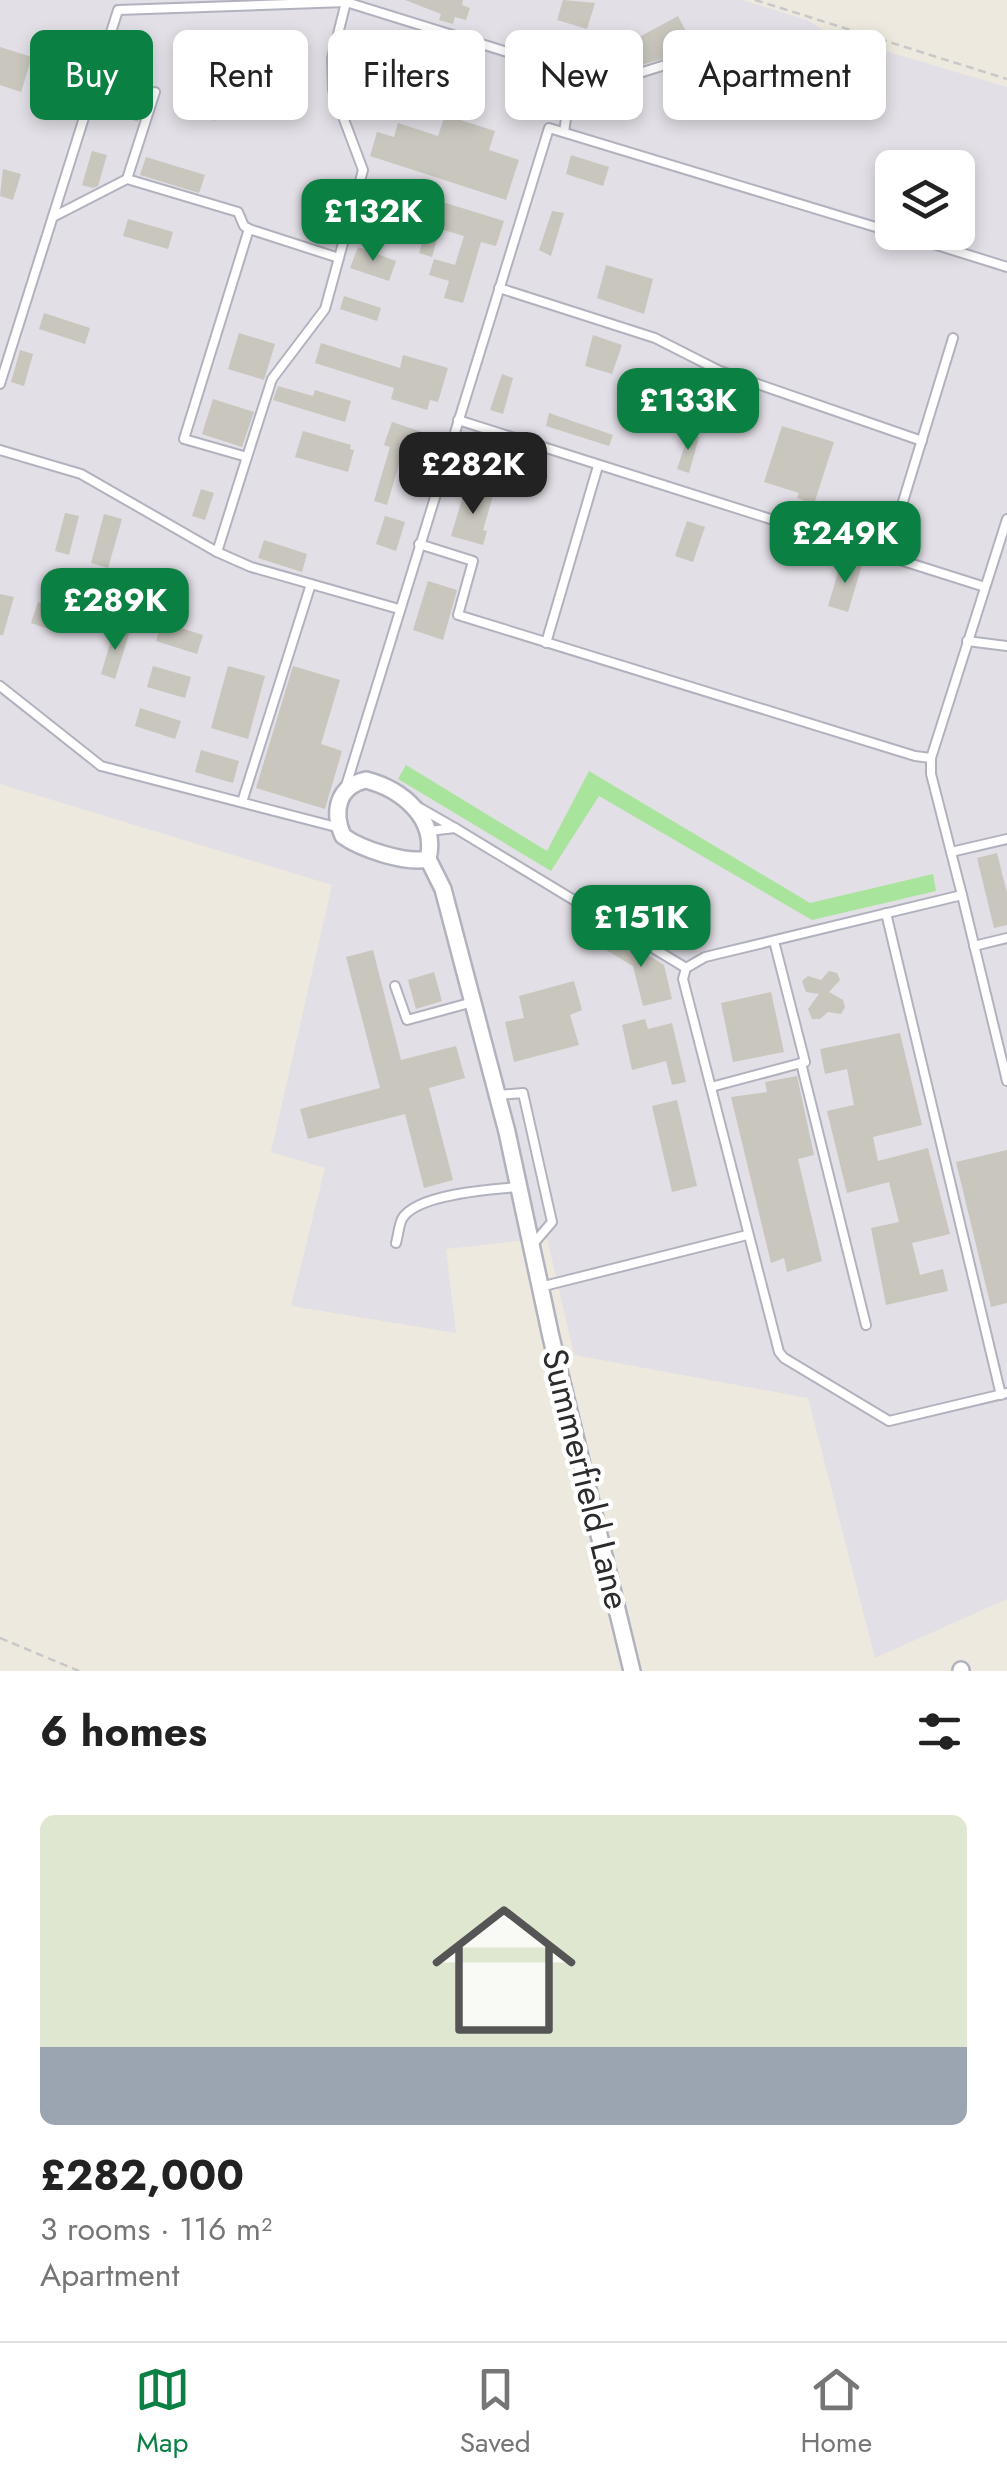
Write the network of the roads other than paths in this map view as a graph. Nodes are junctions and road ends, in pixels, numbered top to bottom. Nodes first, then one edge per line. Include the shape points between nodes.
1 (346, 2) edge
2 (505, 52) edge
3 (155, 92) dead end
4 (565, 120) edge
5 (564, 132) junction
6 (127, 179) junction
7 (53, 217) junction
8 (875, 226) edge
9 (249, 230) junction
10 (952, 250) edge
11 (339, 258) junction
12 (1007, 267) edge
13 (499, 288) junction
14 (953, 338) dead end
15 (0, 384) edge
16 (458, 420) junction
17 (922, 440) junction
18 (0, 450) edge
19 (247, 457) junction
20 (598, 466) junction
21 (1007, 519) edge
22 (419, 544) junction
23 (217, 552) junction
24 (886, 554) junction
25 (311, 584) junction
26 (984, 587) junction
27 (399, 610) junction
28 (967, 641) junction
29 (546, 643) junction
30 (1007, 646) edge
31 (0, 686) edge
32 (356, 748) junction
33 (930, 758) junction
34 (382, 784) junction
35 (345, 789) junction
36 (242, 802) junction
37 (412, 803) junction
38 (340, 828) junction
39 (454, 828) junction
40 (426, 832) junction
41 (1007, 839) edge
42 (951, 852) junction
43 (428, 859) junction
44 (962, 895) junction
45 (886, 913) junction
46 (1007, 938) edge
47 (774, 940) junction
48 (974, 946) junction
49 (686, 968) junction
50 (395, 986) dead end
51 (472, 1002) junction
52 (801, 1064) junction
53 (1007, 1081) edge
54 (710, 1087) junction
55 (497, 1094) junction
56 (518, 1187) junction
57 (747, 1235) junction
58 (396, 1243) dead end
59 (531, 1245) junction
60 (540, 1286) junction
61 (866, 1325) dead end
62 (1004, 1394) edge
63 (632, 1671) edge

1 - 2 lane
1 - 7 lane via 118,10
1 - 11 lane via 332,58 333,90 363,170
3 - 6 lane
4 - 5 lane
5 - 8 lane
5 - 13 lane via 550,128
6 - 7 lane
6 - 9 lane via 238,212
7 - 15 lane
9 - 11 lane
9 - 19 lane via 184,439
10 - 12 lane
11 - 19 lane via 325,309 272,379
13 - 16 lane
13 - 17 lane via 655,338 720,371
14 - 17 lane
16 - 20 lane
16 - 22 lane
17 - 24 lane
18 - 23 lane via 81,474
19 - 23 lane
20 - 24 lane
20 - 29 lane
21 - 26 lane
22 - 27 lane
22 - 29 lane via 473,561 458,615
23 - 25 lane
24 - 26 lane
25 - 27 lane
25 - 36 lane
26 - 28 lane
27 - 32 lane
28 - 30 lane
28 - 33 lane
29 - 33 lane
31 - 36 lane via 101,766
32 - 34 lane via 356,770
32 - 35 lane
33 - 42 lane
34 - 35 street via 366,780
34 - 37 street
35 - 38 street
36 - 38 lane
37 - 39 lane
37 - 40 street
38 - 43 street via 349,841
39 - 40 lane
39 - 49 lane
40 - 43 street, Summerfield Lane
41 - 42 lane
42 - 44 lane
43 - 51 street, Summerfield Lane via 443,889
44 - 45 lane
44 - 48 lane
45 - 47 lane
45 - 62 lane
46 - 48 lane
47 - 49 lane
47 - 52 lane
48 - 53 lane
49 - 54 lane
50 - 51 lane via 406,1020
51 - 55 street, Summerfield Lane
52 - 54 lane
52 - 61 lane
54 - 57 lane
55 - 56 street, Summerfield Lane
55 - 59 lane via 523,1093 552,1222
56 - 58 lane via 416,1205 402,1218
56 - 59 street, Summerfield Lane
57 - 60 lane
57 - 62 lane via 773,1340 784,1358 889,1422
59 - 60 street, Summerfield Lane
60 - 63 street, Summerfield Lane

